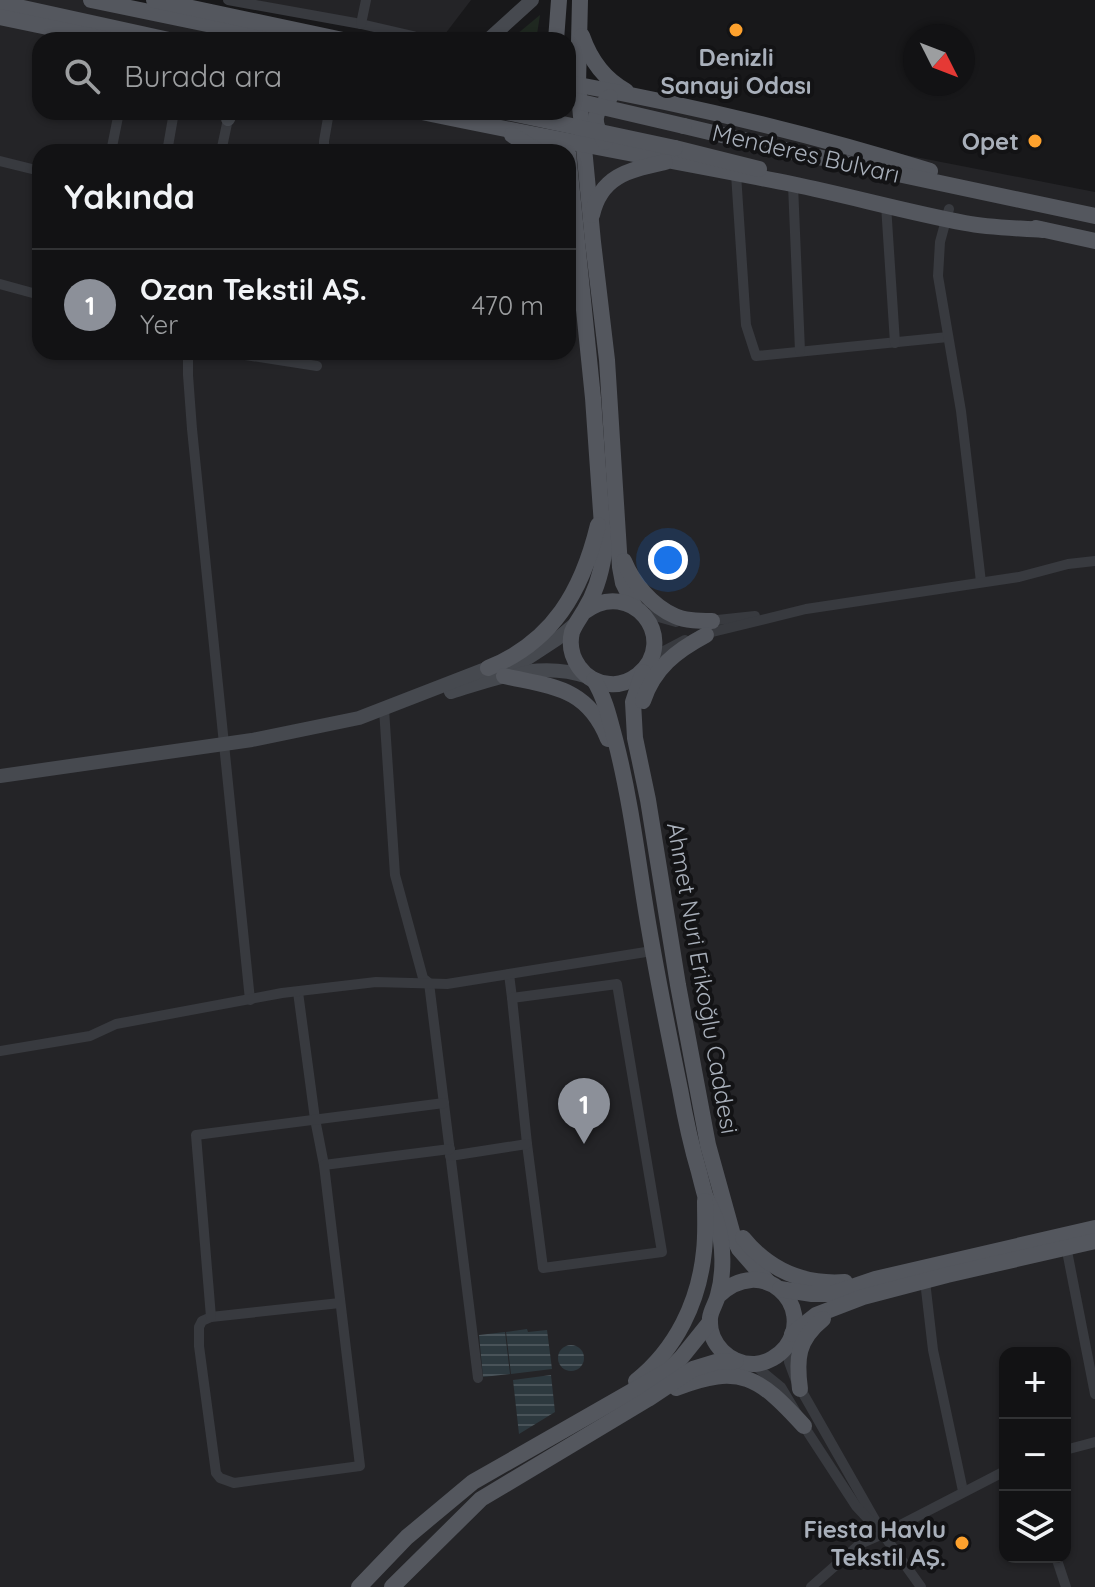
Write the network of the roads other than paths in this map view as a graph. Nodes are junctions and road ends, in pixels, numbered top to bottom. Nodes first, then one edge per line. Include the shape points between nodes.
1 (91, 0) edge
2 (154, 0) edge
3 (366, 0) edge
4 (532, 0) edge
5 (559, 0) edge
6 (580, 0) edge
7 (233, 1) edge
8 (201, 5) edge
9 (2, 10) edge
10 (361, 24) junction
11 (579, 26) junction
12 (81, 32) edge
13 (113, 32) edge
14 (246, 32) edge
15 (311, 32) edge
16 (396, 32) edge
17 (497, 32) edge
18 (554, 32) edge
19 (576, 55) edge
20 (576, 85) edge
21 (635, 96) junction
22 (576, 101) edge
23 (117, 120) edge
24 (173, 120) edge
25 (228, 120) edge
26 (328, 120) edge
27 (461, 120) edge
28 (495, 120) edge
29 (505, 120) edge
30 (508, 120) edge
31 (512, 120) edge
32 (563, 120) edge
33 (572, 120) edge
34 (113, 144) edge
35 (168, 144) edge
36 (223, 144) edge
37 (324, 144) edge
38 (531, 144) edge
39 (564, 144) edge
40 (570, 144) edge
41 (571, 144) edge
42 (576, 147) edge
43 (616, 150) junction
44 (674, 154) junction
45 (0, 161) edge
46 (576, 164) edge
47 (32, 169) edge
48 (736, 174) junction
49 (793, 185) junction
50 (960, 186) junction
51 (886, 205) junction
52 (948, 214) junction
53 (1095, 216) edge
54 (592, 220) junction
55 (1095, 241) edge
56 (576, 246) edge
57 (0, 284) edge
58 (32, 293) edge
59 (948, 337) junction
60 (895, 343) junction
61 (800, 351) junction
62 (188, 360) edge
63 (278, 360) edge
64 (317, 366) dead end
65 (602, 508) junction
66 (617, 540) junction
67 (1095, 561) edge
68 (981, 582) junction
69 (638, 609) junction
70 (580, 618) junction
71 (709, 628) junction
72 (646, 666) junction
73 (488, 668) junction
74 (504, 676) junction
75 (591, 679) junction
76 (384, 709) junction
77 (635, 738) junction
78 (224, 744) junction
79 (0, 776) edge
80 (625, 777) junction
81 (652, 951) junction
82 (509, 974) junction
83 (429, 983) junction
84 (298, 992) junction
85 (512, 998) junction
86 (250, 1000) junction
87 (0, 1051) edge
88 (444, 1103) junction
89 (315, 1119) junction
90 (527, 1144) junction
91 (450, 1152) junction
92 (324, 1165) junction
93 (705, 1196) junction
94 (726, 1209) junction
95 (1095, 1228) edge
96 (1095, 1241) edge
97 (1066, 1246) junction
98 (875, 1279) junction
99 (925, 1281) junction
100 (774, 1286) junction
101 (718, 1296) junction
102 (340, 1303) junction
103 (843, 1304) junction
104 (211, 1317) junction
105 (710, 1322) junction
106 (790, 1338) junction
107 (1090, 1346) edge
108 (745, 1362) junction
109 (478, 1378) dead end
110 (800, 1389) junction
111 (1095, 1394) edge
112 (648, 1399) junction
113 (613, 1401) junction
114 (804, 1426) junction
115 (1095, 1442) edge
116 (1071, 1448) edge
117 (999, 1474) edge
118 (963, 1491) junction
119 (883, 1534) junction
120 (1058, 1563) edge
121 (359, 1587) edge
122 (392, 1587) edge
123 (811, 1587) edge
124 (921, 1587) edge
125 (1066, 1587) edge

1 - 14 main road
2 - 8 main road
3 - 10 street
4 - 17 street
5 - 18 main road
6 - 11 main road
7 - 10 street
8 - 15 main road
9 - 12 main road
9 - 13 main road
10 - 16 street
11 - 19 main road
11 - 21 main road via 596,65
20 - 21 main road
21 - 43 main road via 608,98 595,117 596,128
21 - 50 main road via 881,155
22 - 50 main road, Menderes Bulvarı, bridge
23 - 34 street
24 - 35 street
25 - 36 street
26 - 37 street
27 - 28 main road
29 - 38 main road
30 - 39 main road
31 - 44 main road, Menderes Bulvarı, bridge
32 - 40 main road
33 - 41 main road
42 - 43 main road
43 - 44 main road
44 - 48 main road
44 - 52 main road, Menderes Bulvarı
44 - 54 main road via 616,177 598,196
45 - 47 street
46 - 54 main road
48 - 49 main road
48 - 61 street via 746,325 756,356
49 - 51 main road
49 - 61 street
50 - 53 main road, Menderes Bulvarı
51 - 52 main road
51 - 60 street
52 - 55 main road via 967,224 1043,230
52 - 59 street via 938,276
54 - 66 main road via 607,360
56 - 65 main road
57 - 58 street
59 - 60 street
59 - 68 street
60 - 61 street
62 - 78 street
63 - 64 street
65 - 70 main road via 602,565
65 - 73 main road via 569,602 526,647
66 - 69 main road via 623,583
66 - 71 main road via 630,573 656,604
67 - 68 street
68 - 71 street
69 - 70 main road via 609,601
69 - 71 street
69 - 72 main road via 653,631 653,653
70 - 73 street via 528,658
70 - 75 main road via 571,646 580,669
71 - 72 street
71 - 77 main road via 655,675
72 - 75 main road via 621,684
72 - 77 main road, Ahmet Nuri Erikoğlu Caddesi via 633,702
73 - 76 street
74 - 75 street via 549,669
74 - 76 street
74 - 80 main road via 557,687 582,700 605,731
75 - 80 main road, Ahmet Nuri Erikoğlu Caddesi via 607,707
76 - 78 street
76 - 83 street via 395,875 423,978
77 - 94 main road, Ahmet Nuri Erikoğlu Caddesi via 708,1145
78 - 79 street
78 - 86 street
80 - 81 main road, Ahmet Nuri Erikoğlu Caddesi
81 - 82 street
81 - 93 main road, Ahmet Nuri Erikoğlu Caddesi
82 - 83 street
82 - 85 street
83 - 84 street via 376,982
83 - 88 street
84 - 86 street
84 - 89 street
85 - 90 street
85 - 90 street via 617,984 662,1252 543,1268
86 - 87 street
88 - 89 street
88 - 91 street
89 - 92 street
89 - 104 street via 196,1135
90 - 91 street
91 - 92 street
91 - 109 street
92 - 102 street
93 - 101 main road, Ahmet Nuri Erikoğlu Caddesi via 721,1242
93 - 113 main road via 703,1259 689,1311 664,1354
94 - 98 main road via 753,1250 795,1277 824,1283
94 - 100 main road, Ahmet Nuri Erikoğlu Caddesi via 739,1249
95 - 98 main road
96 - 97 main road
97 - 99 main road
97 - 107 street
98 - 100 main road via 831,1294
99 - 103 main road
99 - 118 street via 933,1350
100 - 101 main road via 740,1280
100 - 106 main road via 794,1313
101 - 105 main road
102 - 104 street
102 - 104 street via 360,1466 234,1483 216,1473 199,1346 199,1327
103 - 106 main road via 816,1315
103 - 110 main road via 802,1344 797,1366
105 - 108 main road via 719,1349
105 - 113 main road via 669,1370
106 - 108 main road via 770,1360
106 - 110 street via 790,1368
107 - 111 street
108 - 112 main road via 705,1364
108 - 114 street via 781,1387
110 - 119 street
112 - 114 main road via 702,1378 749,1379 773,1394
112 - 122 main road via 481,1499
113 - 121 main road via 473,1482 407,1537
114 - 119 street via 856,1506
115 - 116 street
117 - 118 street
118 - 119 street
119 - 123 street via 860,1544
119 - 124 street
120 - 125 street

